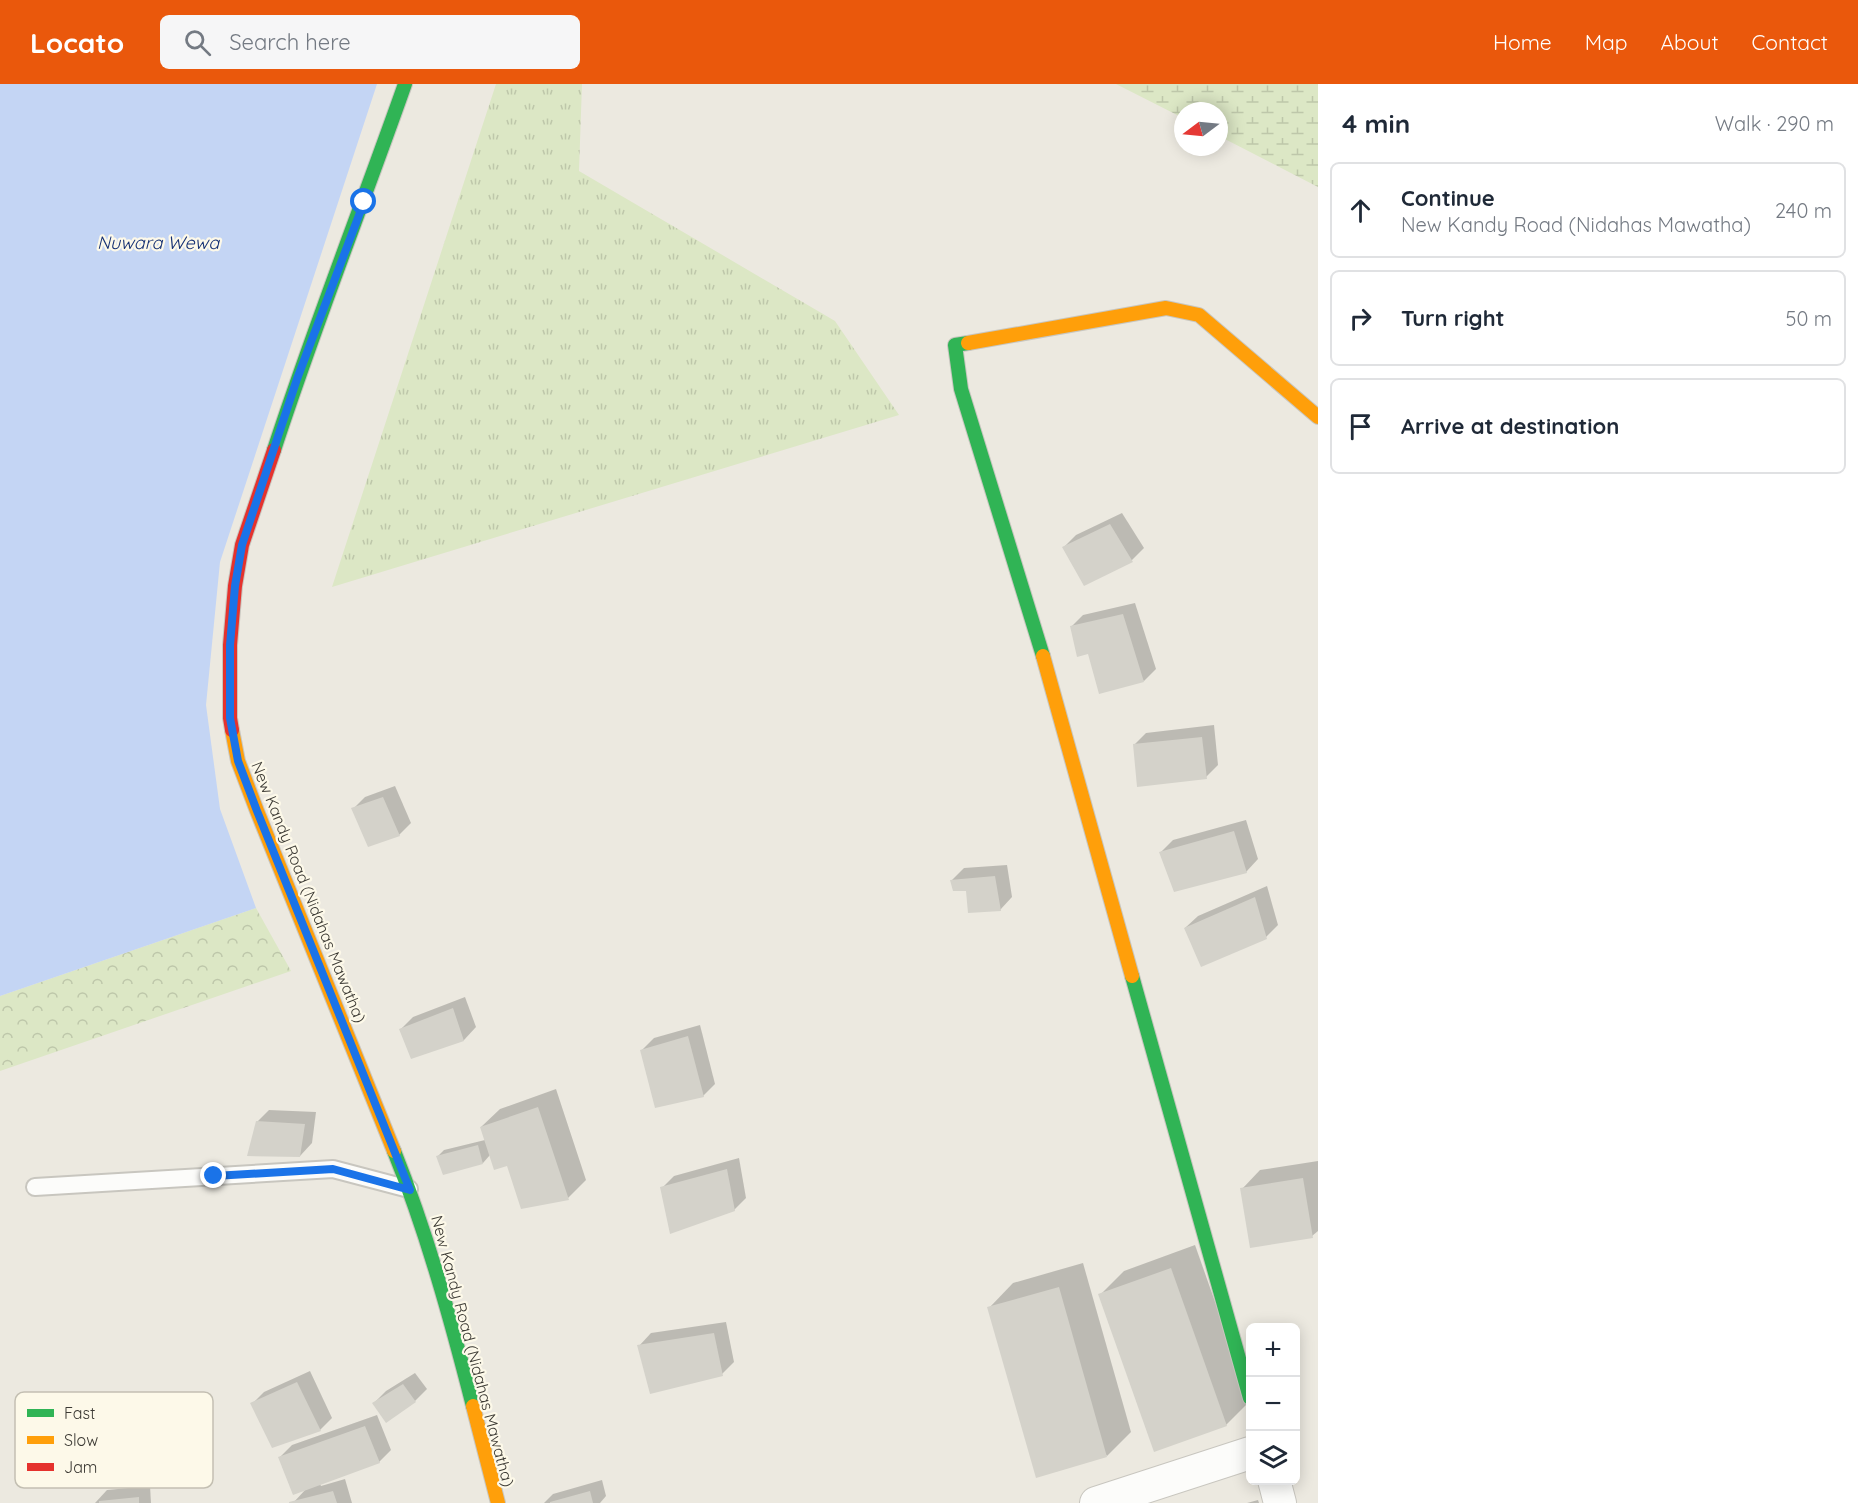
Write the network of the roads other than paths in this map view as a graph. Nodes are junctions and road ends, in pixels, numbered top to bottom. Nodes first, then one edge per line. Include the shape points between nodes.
1 (405, 84) edge
2 (1318, 417) edge
3 (35, 1187) dead end
4 (410, 1190) junction
5 (1246, 1380) edge
6 (1246, 1455) edge
7 (1275, 1485) edge
8 (498, 1503) edge
9 (1096, 1503) edge
10 (1280, 1503) edge

1 - 4 main road, New Kandy Road (Nidahas Mawatha) via 297,379 242,545 229,678 230,718 238,761
2 - 5 main road via 1199,315 1166,308 955,345 961,388 1048,676
3 - 4 lane via 333,1169
4 - 8 main road, New Kandy Road (Nidahas Mawatha) via 459,1351
6 - 9 street
7 - 10 street

